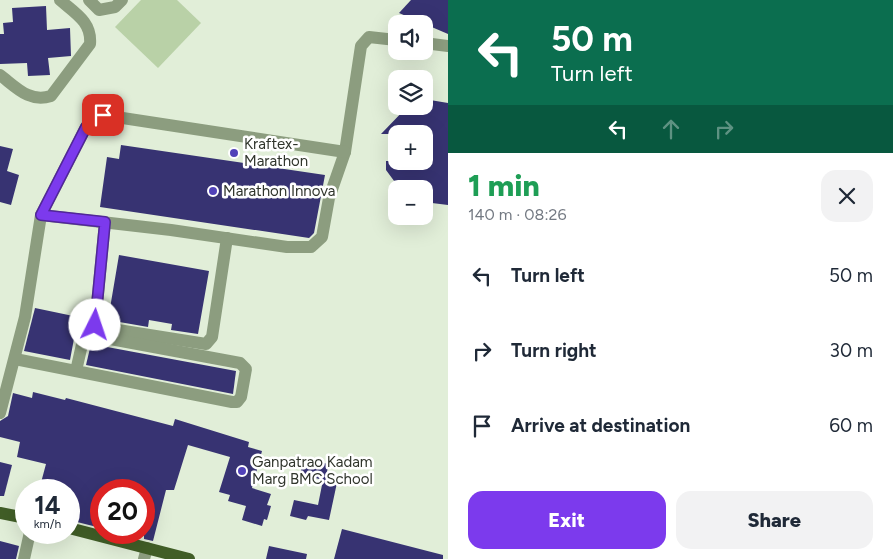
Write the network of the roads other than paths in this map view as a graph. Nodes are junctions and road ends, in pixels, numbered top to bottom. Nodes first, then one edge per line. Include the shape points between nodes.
1 (60, 0) edge
2 (89, 0) edge
3 (122, 0) edge
4 (388, 39) edge
5 (433, 44) edge
6 (448, 46) edge
7 (0, 75) edge
8 (345, 152) junction
9 (41, 215) junction
10 (105, 222) junction
11 (227, 238) junction
12 (15, 359) junction
13 (76, 371) junction
14 (0, 413) edge
15 (0, 513) edge
16 (15, 516) edge
17 (80, 532) edge
18 (27, 544) edge
19 (146, 554) edge
20 (24, 559) edge
21 (189, 559) edge

1 - 7 street via 86,23 91,34 90,44 51,96 26,95
2 - 3 street via 99,10 115,7
4 - 8 street via 369,37 361,46
5 - 6 street
8 - 9 street via 95,116 86,127
8 - 11 street via 329,198 322,237 311,247
9 - 10 street
9 - 12 street
10 - 11 street
10 - 11 street via 95,325 206,344 212,337
12 - 13 street
12 - 14 street
13 - 13 street via 237,402 241,397 246,368 240,363 89,335 83,340
15 - 16 main road
17 - 19 main road
18 - 20 street
19 - 21 main road

